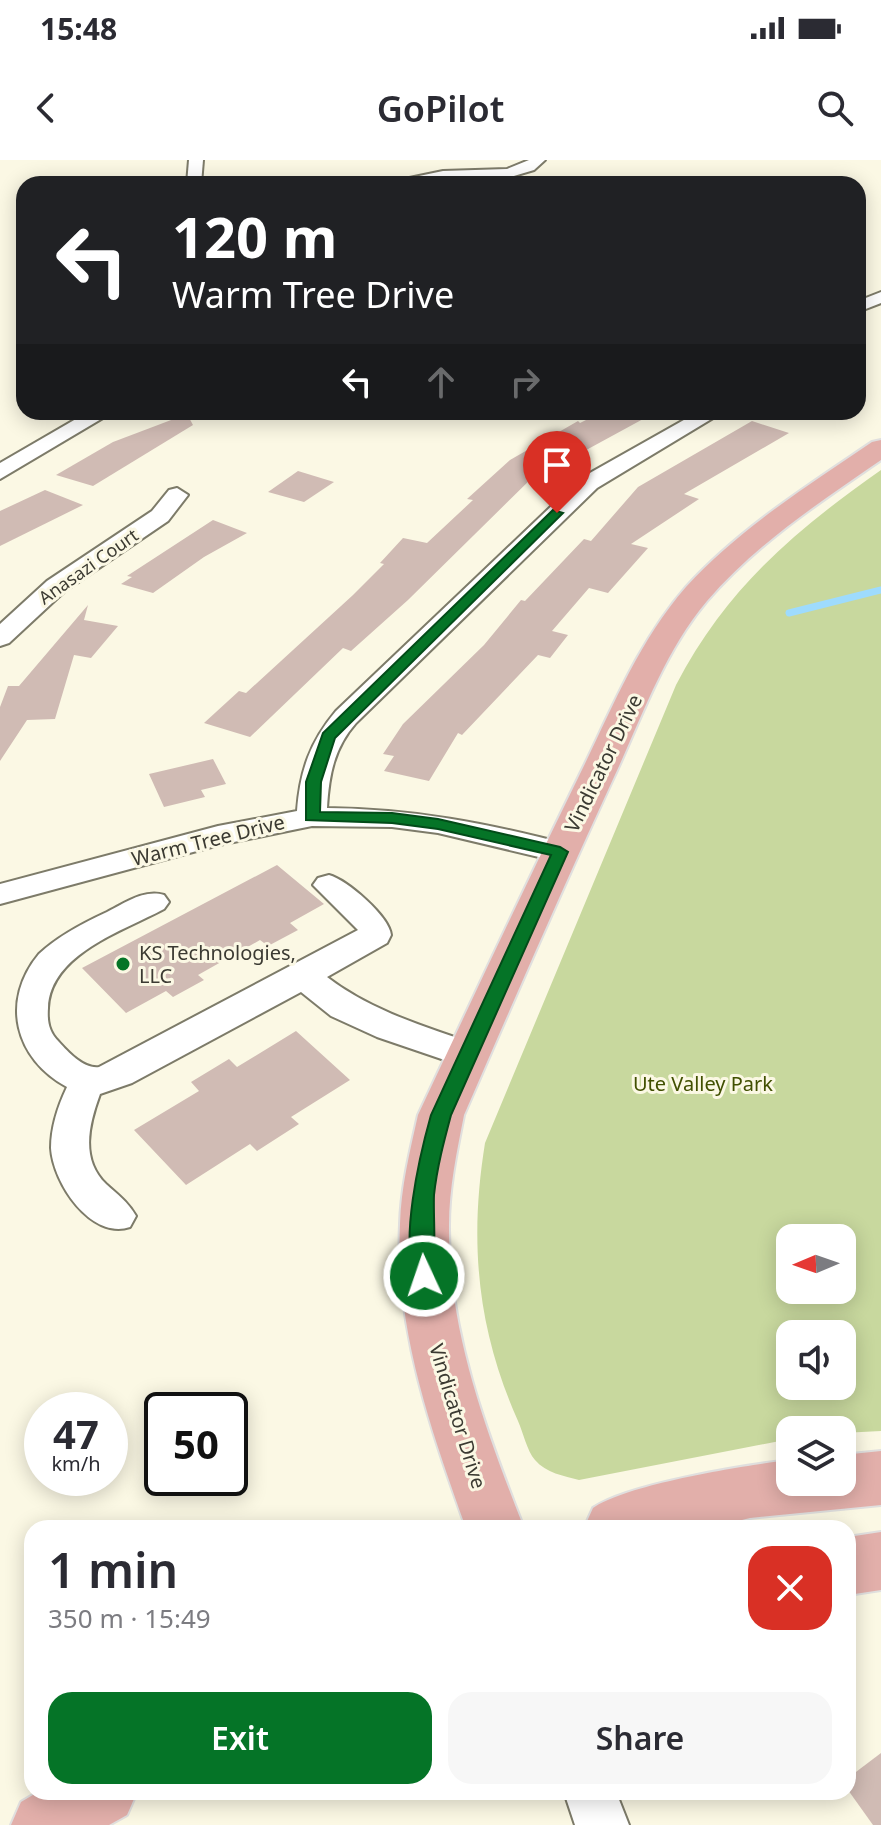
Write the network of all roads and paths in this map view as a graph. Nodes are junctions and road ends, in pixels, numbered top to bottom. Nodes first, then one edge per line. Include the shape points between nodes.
1 (538, 160) edge
2 (439, 176) edge
3 (89, 420) edge
4 (699, 420) edge
5 (881, 448) edge
6 (0, 472) edge
7 (177, 495) dead end
8 (0, 638) edge
9 (312, 817) junction
10 (560, 852) junction
11 (329, 885) dead end
12 (0, 894) edge
13 (153, 902) dead end
14 (303, 976) junction
15 (468, 1055) junction
16 (88, 1081) junction
17 (116, 1216) dead end
18 (881, 1478) edge
19 (856, 1480) edge
20 (776, 1488) edge
21 (492, 1520) edge
22 (632, 1520) edge
23 (881, 1561) edge
24 (856, 1565) edge
25 (89, 1800) edge
26 (593, 1800) edge
27 (44, 1825) edge
28 (602, 1825) edge

1 - 2 street via 512,174
3 - 6 street
4 - 9 street via 589,483 346,717 328,736 319,759
5 - 10 main road, Vindicator Drive via 753,538 697,594 650,664
7 - 8 street, Anasazi Court via 160,516 56,586
9 - 10 street, Warm Tree Drive via 423,822
9 - 12 street, Warm Tree Drive via 218,836
10 - 15 main road, Vindicator Drive
11 - 14 street via 374,927 375,935
13 - 16 street via 56,954 38,977 32,1031 56,1063
14 - 15 street via 343,1007
14 - 16 street via 119,1074
15 - 21 main road, Vindicator Drive via 428,1160 422,1253 430,1323 465,1453
16 - 17 street via 71,1122 73,1166 83,1185
18 - 19 main road
20 - 22 main road
23 - 24 main road
25 - 27 main road
26 - 28 street

